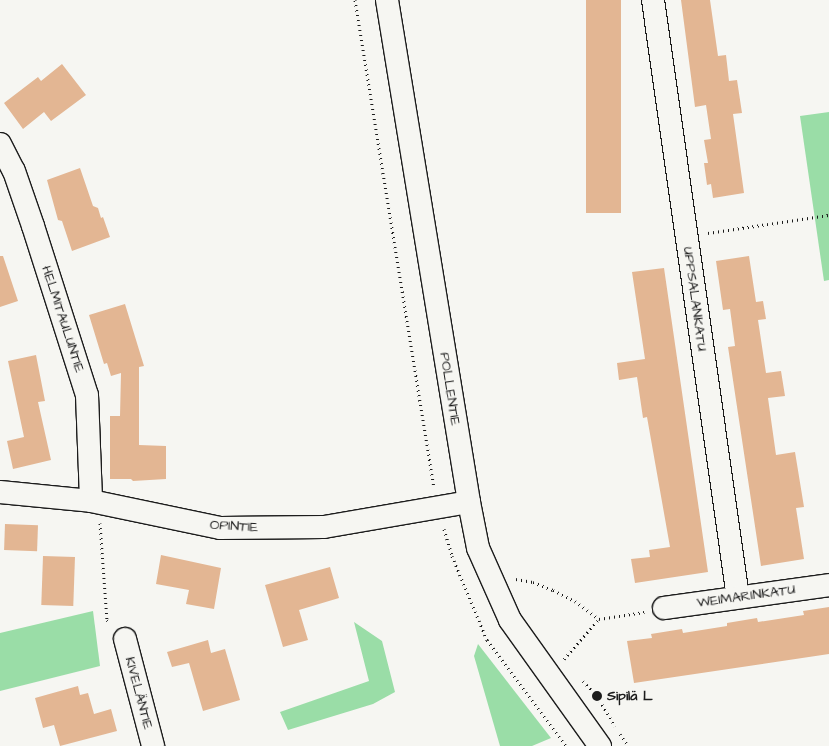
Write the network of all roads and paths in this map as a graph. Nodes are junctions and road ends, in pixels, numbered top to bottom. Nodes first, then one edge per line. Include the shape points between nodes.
1 (387, 0) edge
2 (653, 0) edge
3 (0, 144) edge
4 (829, 215) edge
5 (686, 236) junction
6 (0, 492) edge
7 (95, 502) junction
8 (468, 502) junction
9 (513, 580) dead end
10 (829, 585) edge
11 (738, 597) junction
12 (664, 608) joint
13 (599, 619) junction
14 (125, 639) joint
15 (563, 659) dead end
16 (152, 746) edge
17 (600, 746) edge

1 - 8 street, POLLENTIE
2 - 5 street, UPPSALANKATU
3 - 7 street, HELMITAULUNTIE via 14,171 87,395
4 - 5 path
5 - 11 street, UPPSALANKATU
6 - 7 street, OPINTIE
7 - 8 street, OPINTIE via 220,528 315,528
7 - 14 path via 107,620
8 - 17 street, POLLENTIE via 478,548 510,620
9 - 13 path via 533,582 553,590
10 - 11 street, WEIMARINKATU
11 - 12 street, WEIMARINKATU
12 - 13 path
13 - 15 path
14 - 16 street, KIVELÄNTIE

